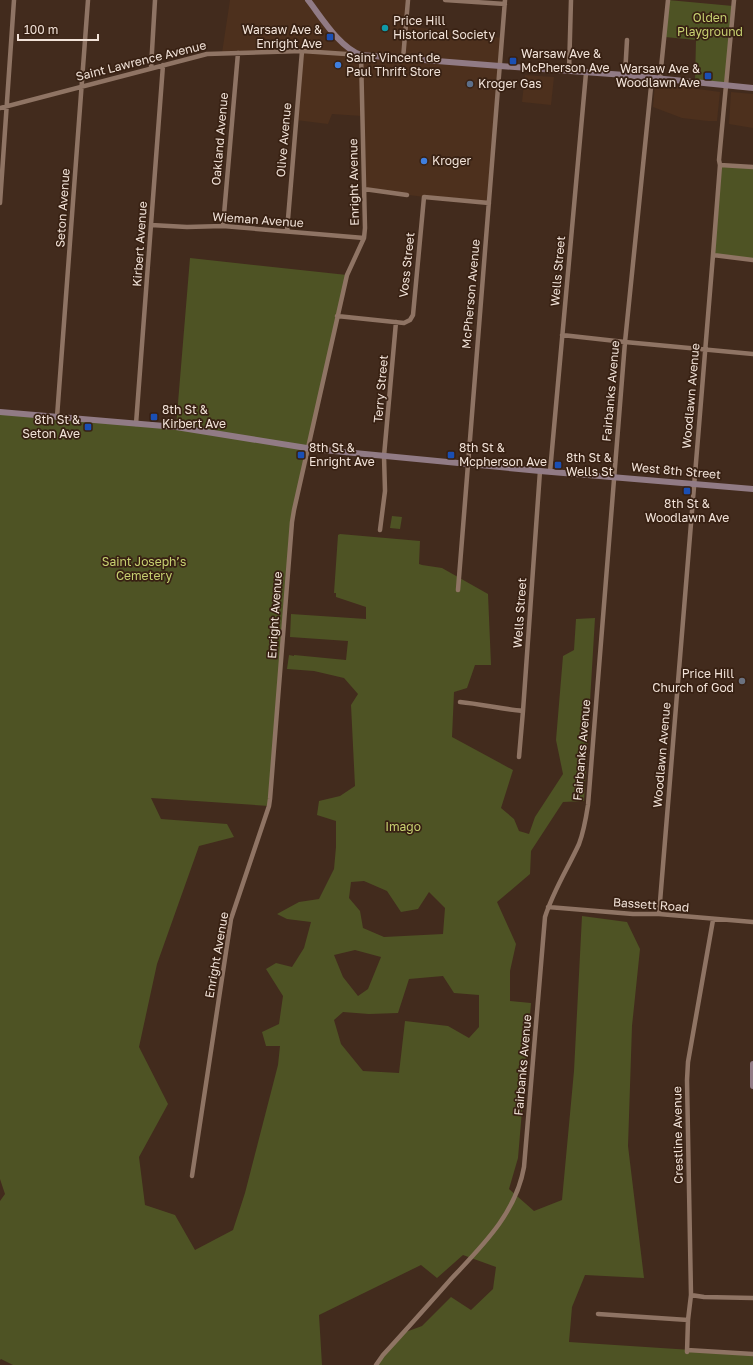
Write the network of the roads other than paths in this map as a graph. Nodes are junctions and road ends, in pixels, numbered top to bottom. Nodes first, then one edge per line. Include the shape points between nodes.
1 (14, 0) edge
2 (88, 0) edge
3 (155, 0) edge
4 (308, 0) edge
5 (408, 0) edge
6 (445, 0) edge
7 (571, 0) edge
8 (668, 0) edge
9 (734, 0) edge
10 (505, 2) edge
11 (627, 40) dead end
12 (302, 51) junction
13 (238, 53) junction
14 (361, 55) junction
15 (403, 59) junction
16 (163, 65) junction
17 (500, 66) junction
18 (151, 68) junction
19 (569, 72) junction
20 (586, 73) junction
21 (625, 74) junction
22 (652, 77) junction
23 (660, 78) junction
24 (727, 85) junction
25 (82, 86) junction
26 (753, 88) edge
27 (6, 106) junction
28 (0, 108) edge
29 (720, 165) junction
30 (753, 167) edge
31 (364, 190) junction
32 (407, 195) dead end
33 (0, 202) edge
34 (489, 203) junction
35 (151, 225) junction
36 (222, 226) junction
37 (287, 231) junction
38 (364, 238) junction
39 (713, 255) junction
40 (753, 260) edge
41 (337, 316) junction
42 (396, 322) junction
43 (562, 335) junction
44 (625, 342) junction
45 (705, 349) junction
46 (753, 354) edge
47 (0, 412) edge
48 (57, 417) junction
49 (136, 424) junction
50 (308, 448) junction
51 (384, 456) junction
52 (468, 464) junction
53 (540, 471) junction
54 (550, 472) junction
55 (753, 489) edge
56 (380, 530) dead end
57 (458, 590) dead end
58 (460, 702) dead end
59 (523, 711) junction
60 (519, 757) dead end
61 (548, 907) junction
62 (659, 914) junction
63 (713, 920) junction
64 (753, 922) edge
65 (753, 1064) edge
66 (753, 1086) edge
67 (192, 1176) dead end
68 (691, 1295) junction
69 (753, 1298) edge
70 (598, 1314) dead end
71 (688, 1320) junction
72 (753, 1354) edge
73 (376, 1365) edge

1 - 27 street
2 - 25 street, Seton Avenue
3 - 18 street
4 - 14 street via 338,38
5 - 15 street
6 - 10 street
7 - 19 street
8 - 23 street
9 - 24 street, Woodlawn Avenue
10 - 17 street, McPherson Avenue
11 - 21 street
12 - 13 street, Saint Lawrence Avenue
12 - 14 street, Saint Lawrence Avenue
12 - 37 street, Olive Avenue
13 - 16 street, Saint Lawrence Avenue via 207,54
13 - 36 street, Oakland Avenue
14 - 15 street
14 - 31 street, Enright Avenue
15 - 17 street
16 - 18 street, Saint Lawrence Avenue
16 - 35 street, Kirbert Avenue
17 - 19 street
17 - 34 street, McPherson Avenue
18 - 25 street, Saint Lawrence Avenue
19 - 20 street
20 - 21 street
20 - 43 street, Wells Street
21 - 22 street
22 - 23 street
22 - 44 street, Fairbanks Avenue
23 - 24 street
24 - 26 street
24 - 29 street, Woodlawn Avenue
25 - 27 street, Saint Lawrence Avenue
25 - 48 street, Seton Avenue
27 - 28 street, Saint Lawrence Avenue
27 - 33 street
29 - 30 street
29 - 39 street, Woodlawn Avenue
31 - 32 street
31 - 38 street, Enright Avenue
34 - 42 street, Voss Street via 424,197 413,315 408,322
34 - 52 street, McPherson Avenue
35 - 36 street, Wieman Avenue
35 - 49 street, Kirbert Avenue
36 - 37 street, Wieman Avenue
37 - 38 street, Wieman Avenue
38 - 41 street, Enright Avenue via 347,275
39 - 40 street
39 - 45 street, Woodlawn Avenue
41 - 42 street
41 - 50 street, Enright Avenue
42 - 51 street, Terry Street
43 - 44 street
43 - 54 street, Wells Street
44 - 45 street
44 - 61 street, Fairbanks Avenue via 586,821 579,843
45 - 46 street
45 - 62 street, Woodlawn Avenue
47 - 48 street, West 8th Street
48 - 49 street, West 8th Street
49 - 50 street, West 8th Street via 176,427
50 - 51 street, West 8th Street
50 - 67 street, Enright Avenue via 292,522 269,806 231,919
51 - 52 street, West 8th Street
51 - 56 street, Terry Street via 385,491
52 - 53 street, West 8th Street
52 - 57 street, McPherson Avenue
53 - 54 street, West 8th Street
53 - 59 street, Wells Street
54 - 55 street, West 8th Street
58 - 59 street
59 - 60 street, Wells Street
61 - 62 street, Bassett Road
61 - 73 street, Fairbanks Avenue via 543,929 524,1167 520,1186 508,1212 490,1236 382,1355
62 - 63 street, Bassett Road
63 - 64 street, Bassett Road
63 - 68 street, Crestline Avenue via 688,1062
65 - 66 street
68 - 69 street
68 - 71 street, Crestline Avenue
70 - 71 street
71 - 72 street, Crestline Avenue via 687,1351

